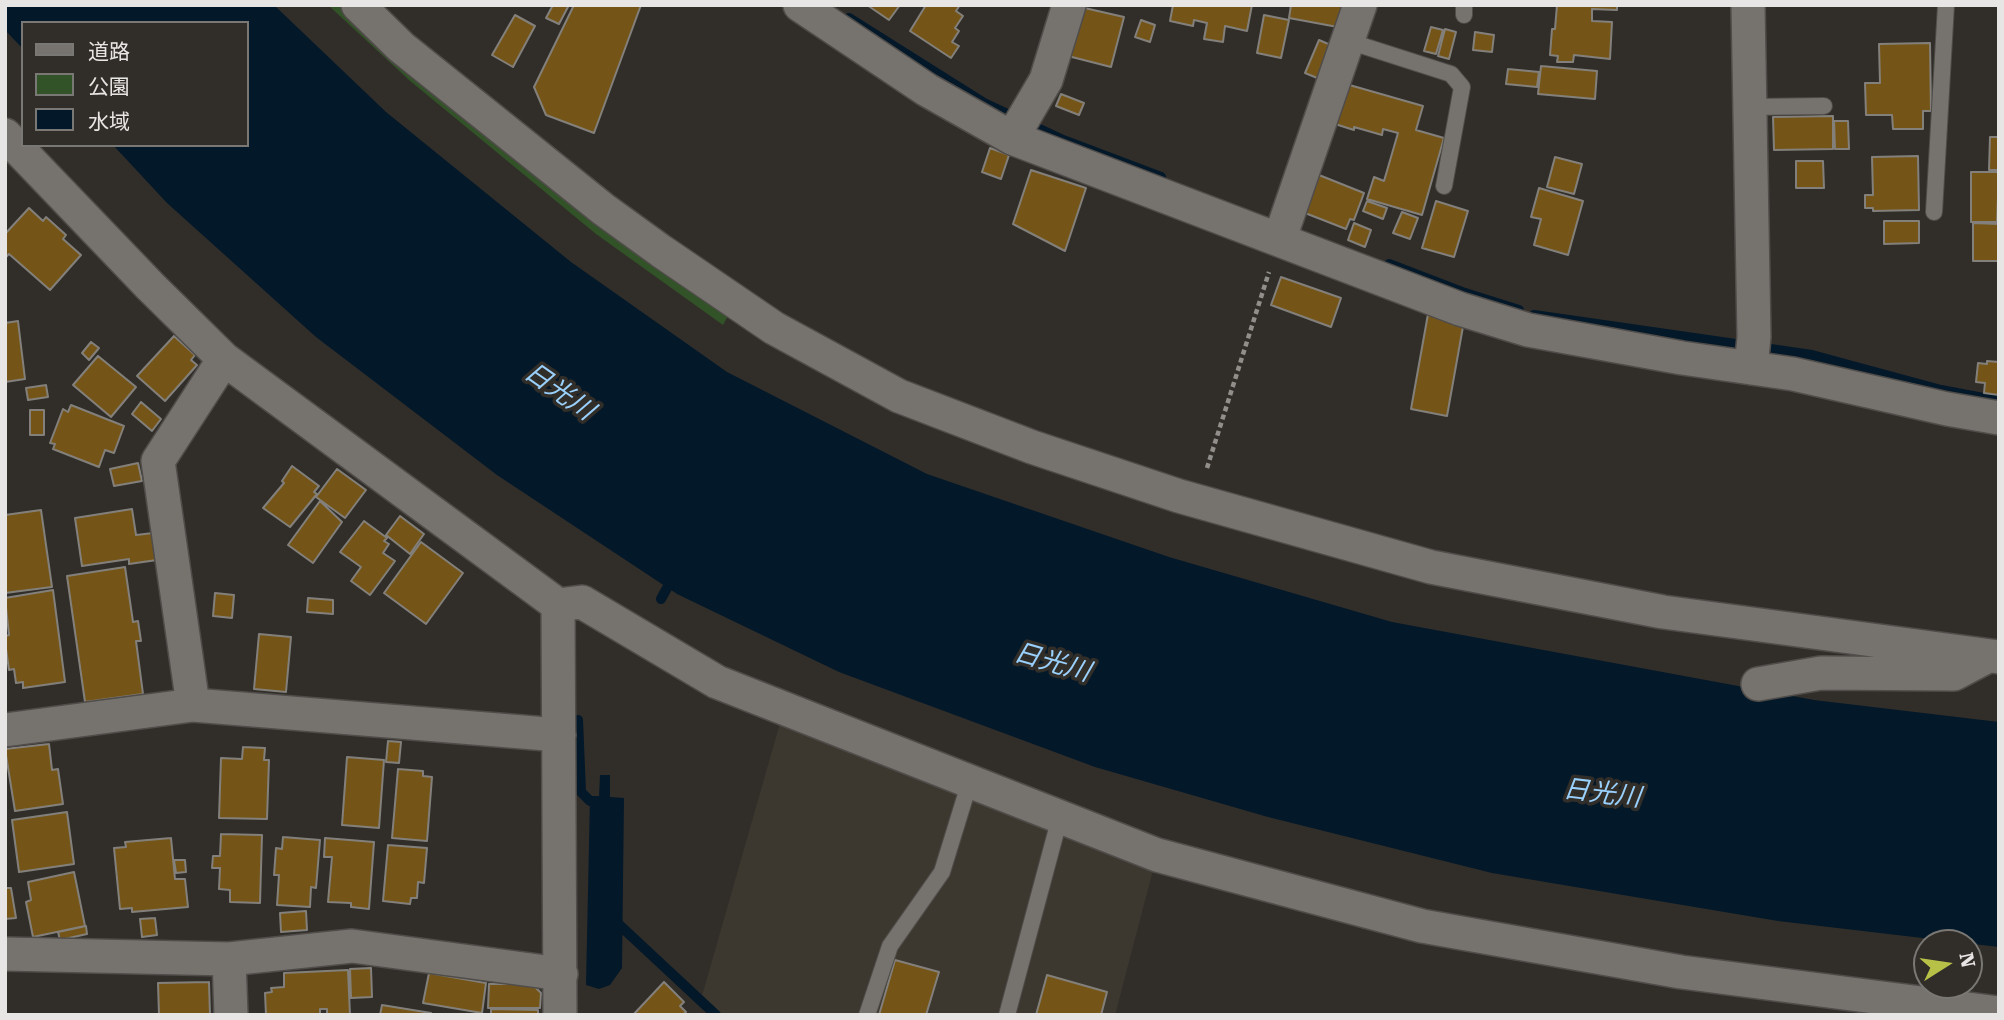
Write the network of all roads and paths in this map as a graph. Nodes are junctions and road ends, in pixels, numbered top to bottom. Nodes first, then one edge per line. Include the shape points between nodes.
1 (358, 5) edge
2 (800, 5) edge
3 (1069, 5) edge
4 (1360, 5) edge
5 (1748, 5) edge
6 (1946, 5) edge
7 (1348, 41) junction
8 (1824, 106) dead end
9 (1750, 107) junction
10 (1019, 125) junction
11 (5, 135) edge
12 (1444, 186) dead end
13 (1934, 212) dead end
14 (1283, 228) junction
15 (1752, 355) junction
16 (224, 359) junction
17 (1999, 418) edge
18 (1205, 477) dead end
19 (558, 605) junction
20 (1993, 657) edge
21 (1758, 684) dead end
22 (193, 705) junction
23 (5, 730) edge
24 (559, 735) junction
25 (970, 782) junction
26 (1060, 817) junction
27 (5, 954) edge
28 (229, 959) junction
29 (561, 974) junction
30 (1999, 1013) edge
31 (231, 1015) edge
32 (560, 1015) edge
33 (867, 1015) edge
34 (1007, 1015) edge

1 - 20 street via 401,47 603,209 774,328 899,396 1179,496 1431,567 1663,612
2 - 10 street via 927,90
3 - 10 street via 1046,80
4 - 7 street
5 - 9 street
6 - 13 lane
7 - 12 lane via 1451,74 1462,87
7 - 14 street
8 - 9 lane
9 - 15 street
10 - 14 street
11 - 16 street
14 - 15 street via 1460,309 1528,330
14 - 18 path
15 - 17 street via 1793,374
16 - 19 street
16 - 22 street via 158,461
19 - 24 street
19 - 25 street via 582,602 717,682
20 - 21 street via 1954,674 1821,673
22 - 23 street
22 - 24 street
24 - 29 street
25 - 26 street
25 - 33 lane via 942,872 890,946
26 - 30 street via 1157,855 1422,926 1681,972
26 - 34 lane
27 - 28 street
28 - 29 street via 352,946
28 - 31 street
29 - 32 street

